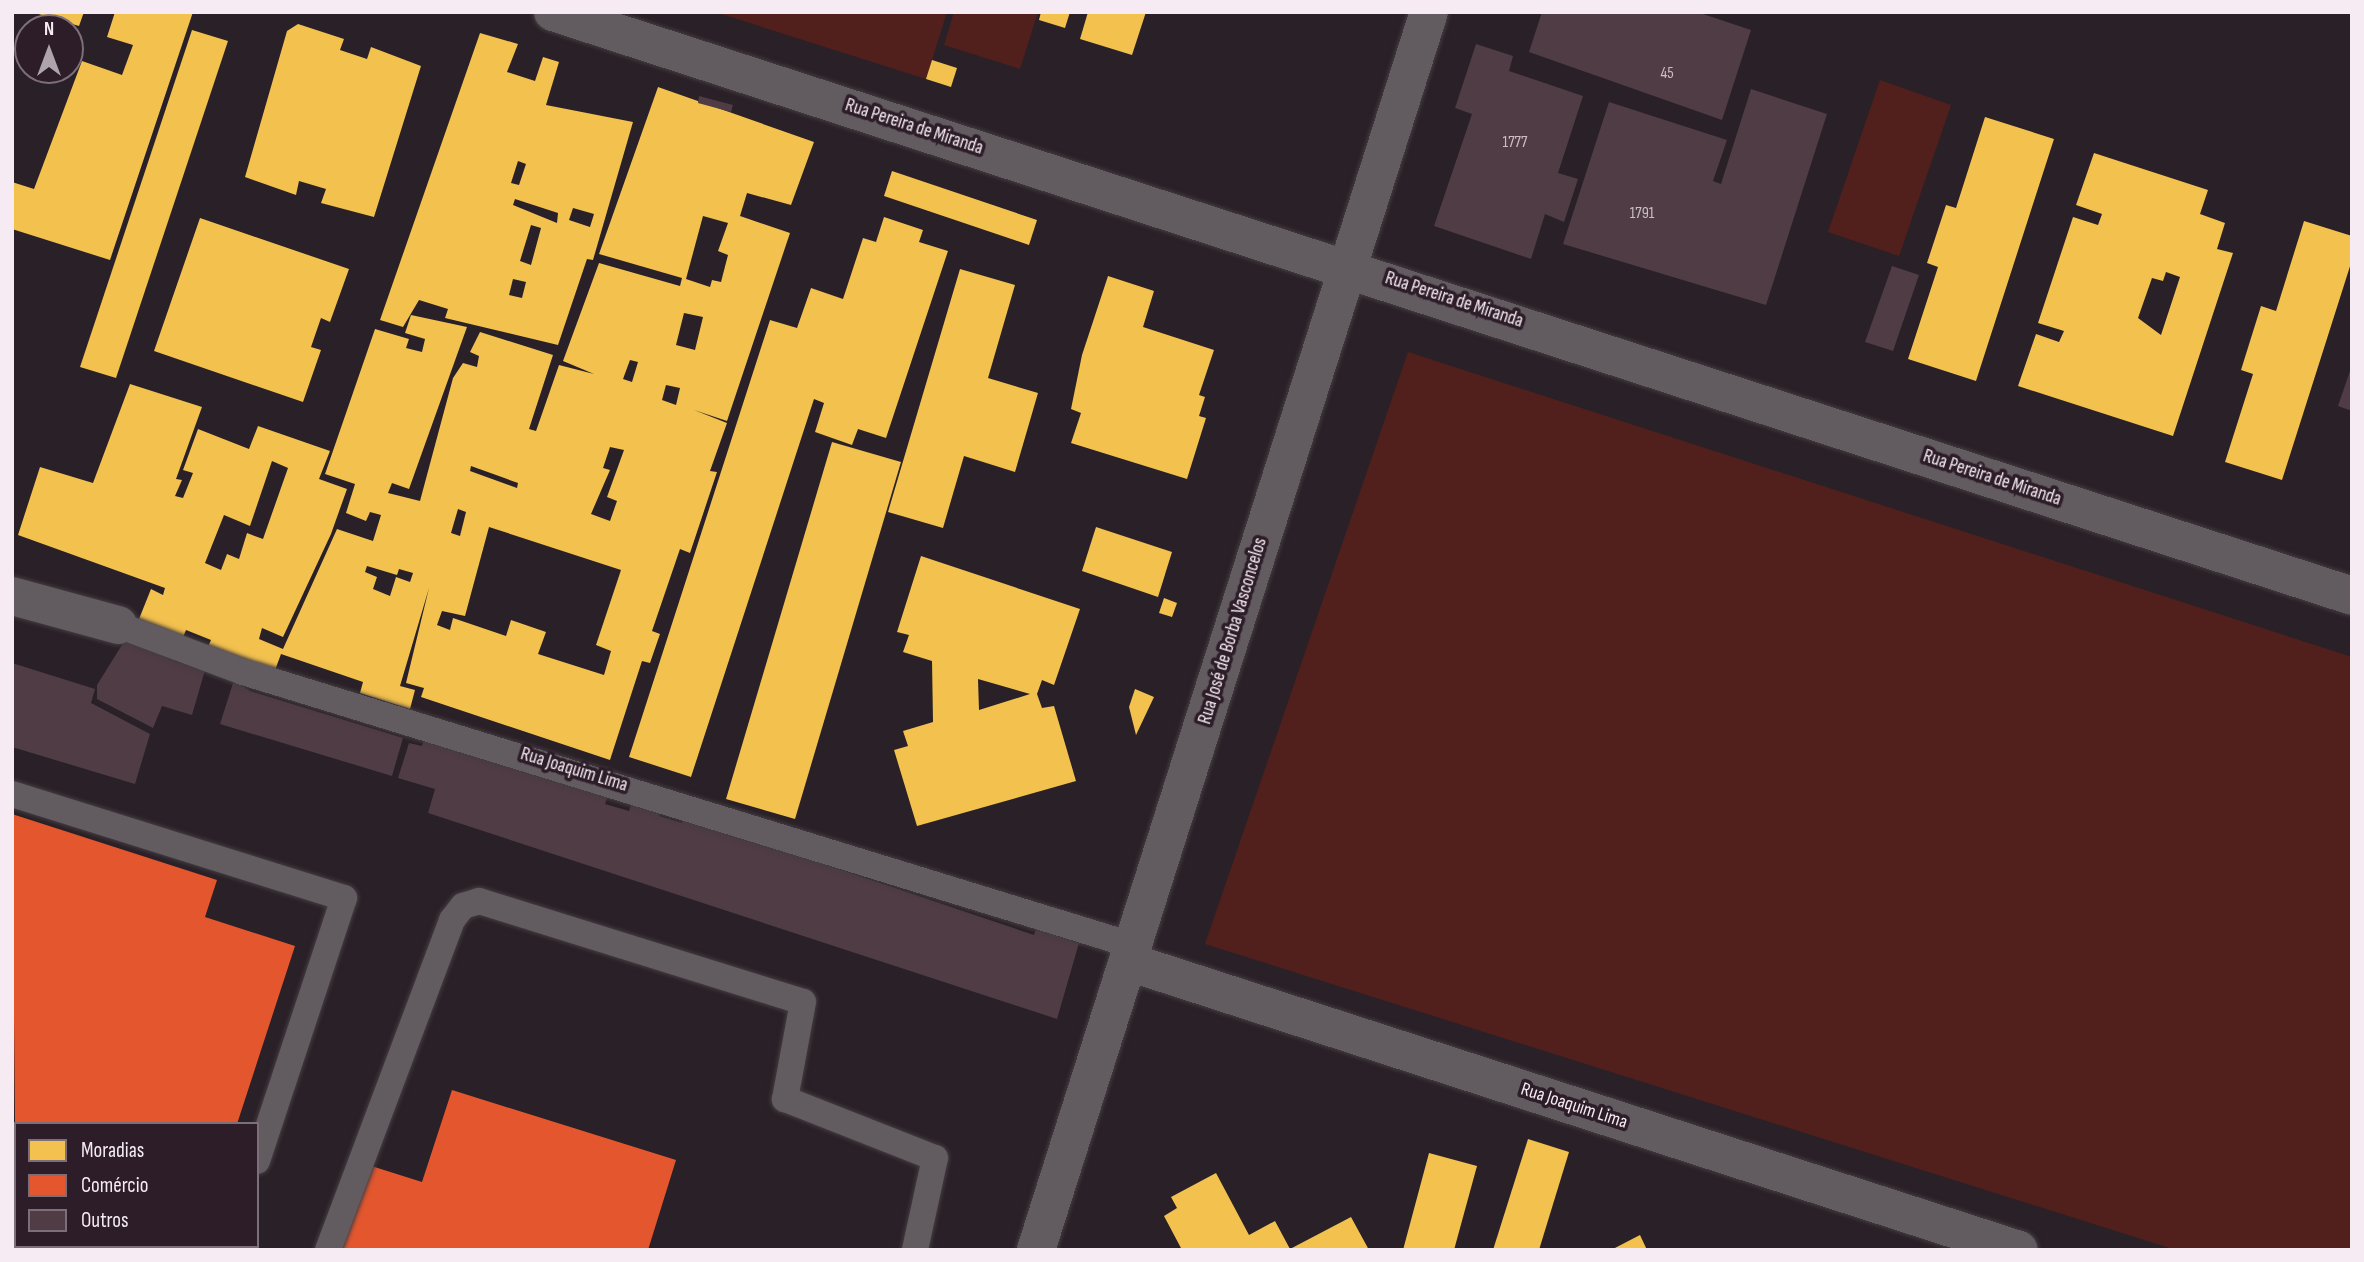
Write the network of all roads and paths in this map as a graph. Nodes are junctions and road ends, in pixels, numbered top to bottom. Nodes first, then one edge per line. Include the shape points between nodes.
1 (553, 12) edge
2 (1429, 12) edge
3 (1347, 265) junction
4 (12, 596) edge
5 (2352, 596) edge
6 (118, 625) joint
7 (12, 794) edge
8 (1132, 954) junction
9 (259, 1155) edge
10 (328, 1250) edge
11 (915, 1250) edge
12 (1035, 1250) edge
13 (2019, 1250) edge

1 - 3 street, Rua Pereira de Miranda
2 - 3 street, Rua José de Borba Vasconcelos
3 - 5 street, Rua Pereira de Miranda
3 - 8 street, Rua José de Borba Vasconcelos
4 - 6 street, Rua Joaquim Lima
6 - 8 lane, Rua Joaquim Lima via 243,672
7 - 9 lane via 344,898
8 - 12 street, Rua José de Borba Vasconcelos
8 - 13 street, Rua Joaquim Lima
10 - 11 lane via 452,920 463,906 480,901 803,1002 785,1098 935,1158

